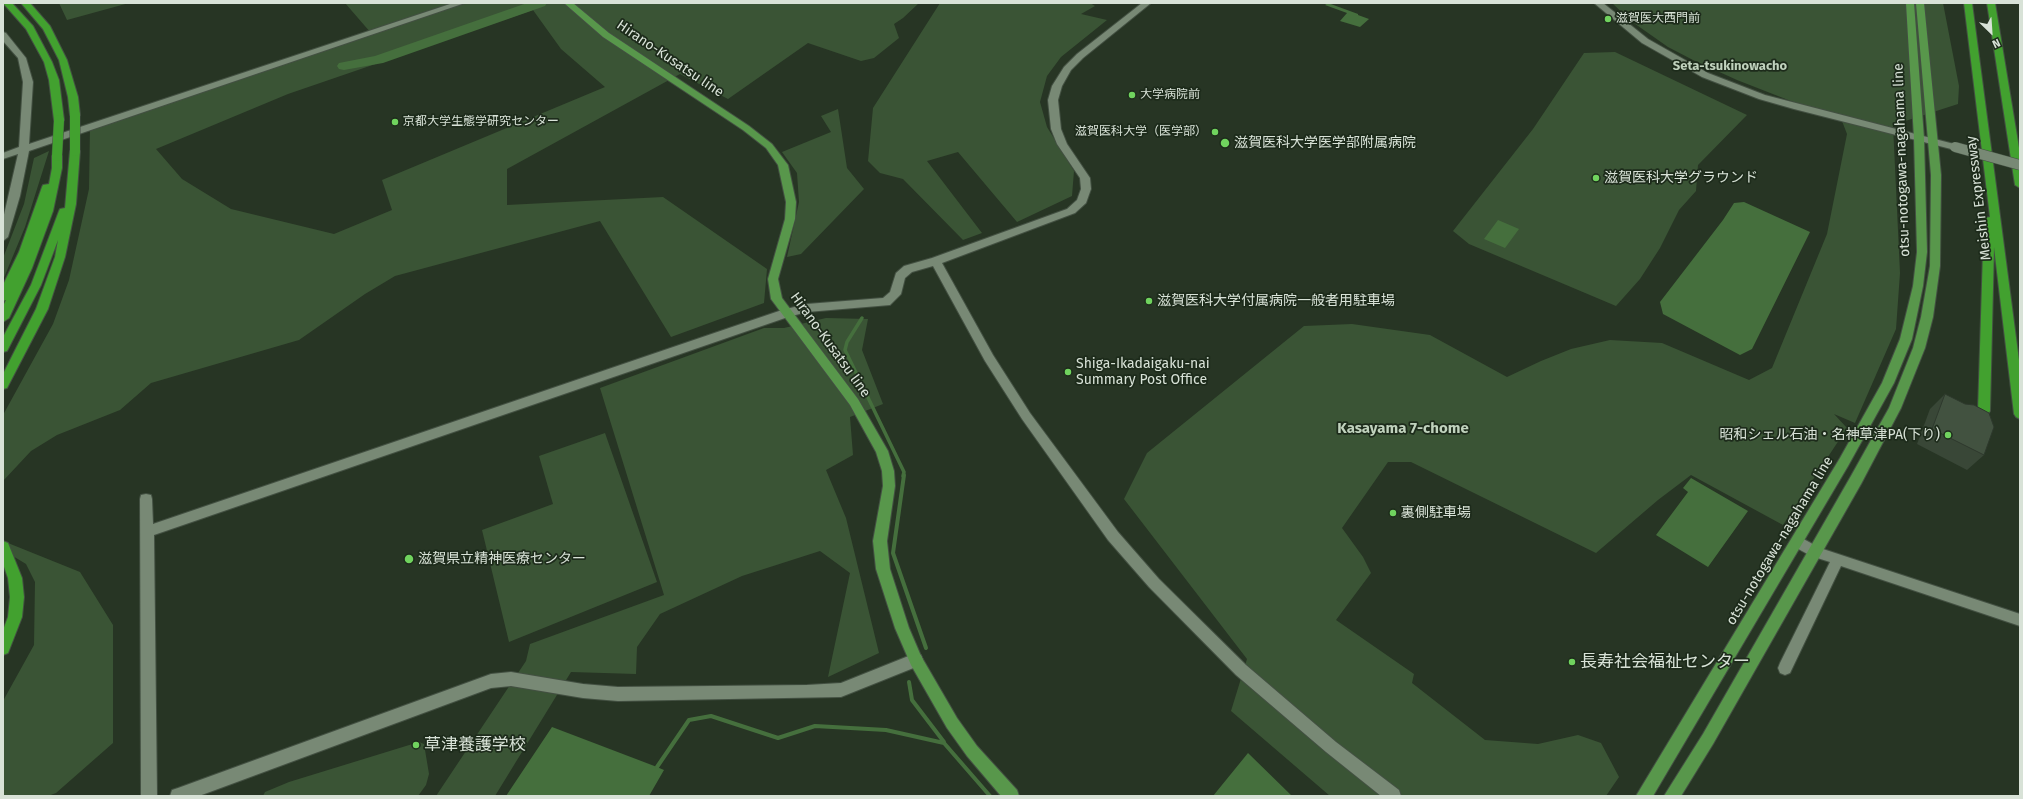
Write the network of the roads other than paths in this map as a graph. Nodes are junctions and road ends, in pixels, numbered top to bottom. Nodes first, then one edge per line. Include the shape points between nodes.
1 (7, 3) edge
2 (25, 3) edge
3 (460, 3) edge
4 (568, 3) edge
5 (1147, 3) edge
6 (1598, 3) edge
7 (1910, 3) edge
8 (1920, 3) edge
9 (1968, 3) edge
10 (1992, 3) edge
11 (3, 35) edge
12 (1918, 138) junction
13 (1933, 142) junction
14 (24, 150) junction
15 (75, 151) junction
16 (3, 156) edge
17 (57, 156) junction
18 (2020, 165) edge
19 (2020, 185) edge
20 (1991, 192) junction
21 (3, 237) edge
22 (936, 261) junction
23 (3, 297) edge
24 (786, 313) junction
25 (3, 318) edge
26 (3, 348) edge
27 (3, 385) edge
28 (1984, 411) edge
29 (2020, 414) edge
30 (146, 499) dead end
31 (147, 532) junction
32 (1798, 542) junction
33 (3, 547) edge
34 (1816, 552) junction
35 (1838, 559) junction
36 (3, 563) edge
37 (15, 578) junction
38 (2020, 620) edge
39 (3, 648) edge
40 (916, 660) junction
41 (1785, 668) dead end
42 (149, 796) edge
43 (178, 796) edge
44 (1011, 796) edge
45 (1393, 796) edge
46 (1644, 796) edge
47 (1672, 796) edge

1 - 17 highway, bridge via 30,28 54,80 59,120
2 - 15 highway, bridge via 46,28 63,60 73,97
3 - 14 street
4 - 24 main road, Hirano-Kusatsu line via 606,35 746,128 769,146 783,165 791,202 790,219 773,279 777,299
5 - 22 street via 1080,56 1067,69 1057,86 1053,100 1056,129 1062,144 1086,178 1082,201 1071,210 1051,219
6 - 12 street via 1645,41 1705,75 1762,97 1832,118
7 - 12 main road, otsu-notogawa-nagahama line
8 - 13 main road, otsu-notogawa-nagahama line
9 - 20 highway, Meishin Expressway
10 - 19 highway
11 - 14 street via 22,58 28,82
12 - 13 street
12 - 32 main road, otsu-notogawa-nagahama line via 1922,252 1918,286 1906,339 1888,383
13 - 18 street, bridge
13 - 34 main road, otsu-notogawa-nagahama line via 1936,175 1935,266 1919,348 1895,408
14 - 16 street
14 - 21 street
15 - 26 highway via 68,195 57,232 36,285
15 - 27 highway via 71,204 60,257 42,309
17 - 23 highway via 24,252
17 - 25 highway via 48,211 27,268
20 - 28 highway
20 - 29 highway, Meishin Expressway
22 - 24 street via 908,269 900,276 894,294 886,302 808,308
22 - 45 street via 989,358 1026,416 1113,536 1154,583 1242,670 1331,747
24 - 31 street
24 - 40 main road, Hirano-Kusatsu line via 837,377 882,451 889,486 880,541 883,569 902,628
30 - 31 street
31 - 42 street
32 - 34 street
32 - 46 main road, otsu-notogawa-nagahama line
33 - 37 highway
34 - 35 street
34 - 47 main road, otsu-notogawa-nagahama line via 1708,739
35 - 38 street
35 - 41 street
36 - 37 highway
37 - 39 highway via 15,617
40 - 43 street via 841,690 807,692 618,694 511,679 491,681
40 - 44 main road, Hirano-Kusatsu line via 952,723 972,751

